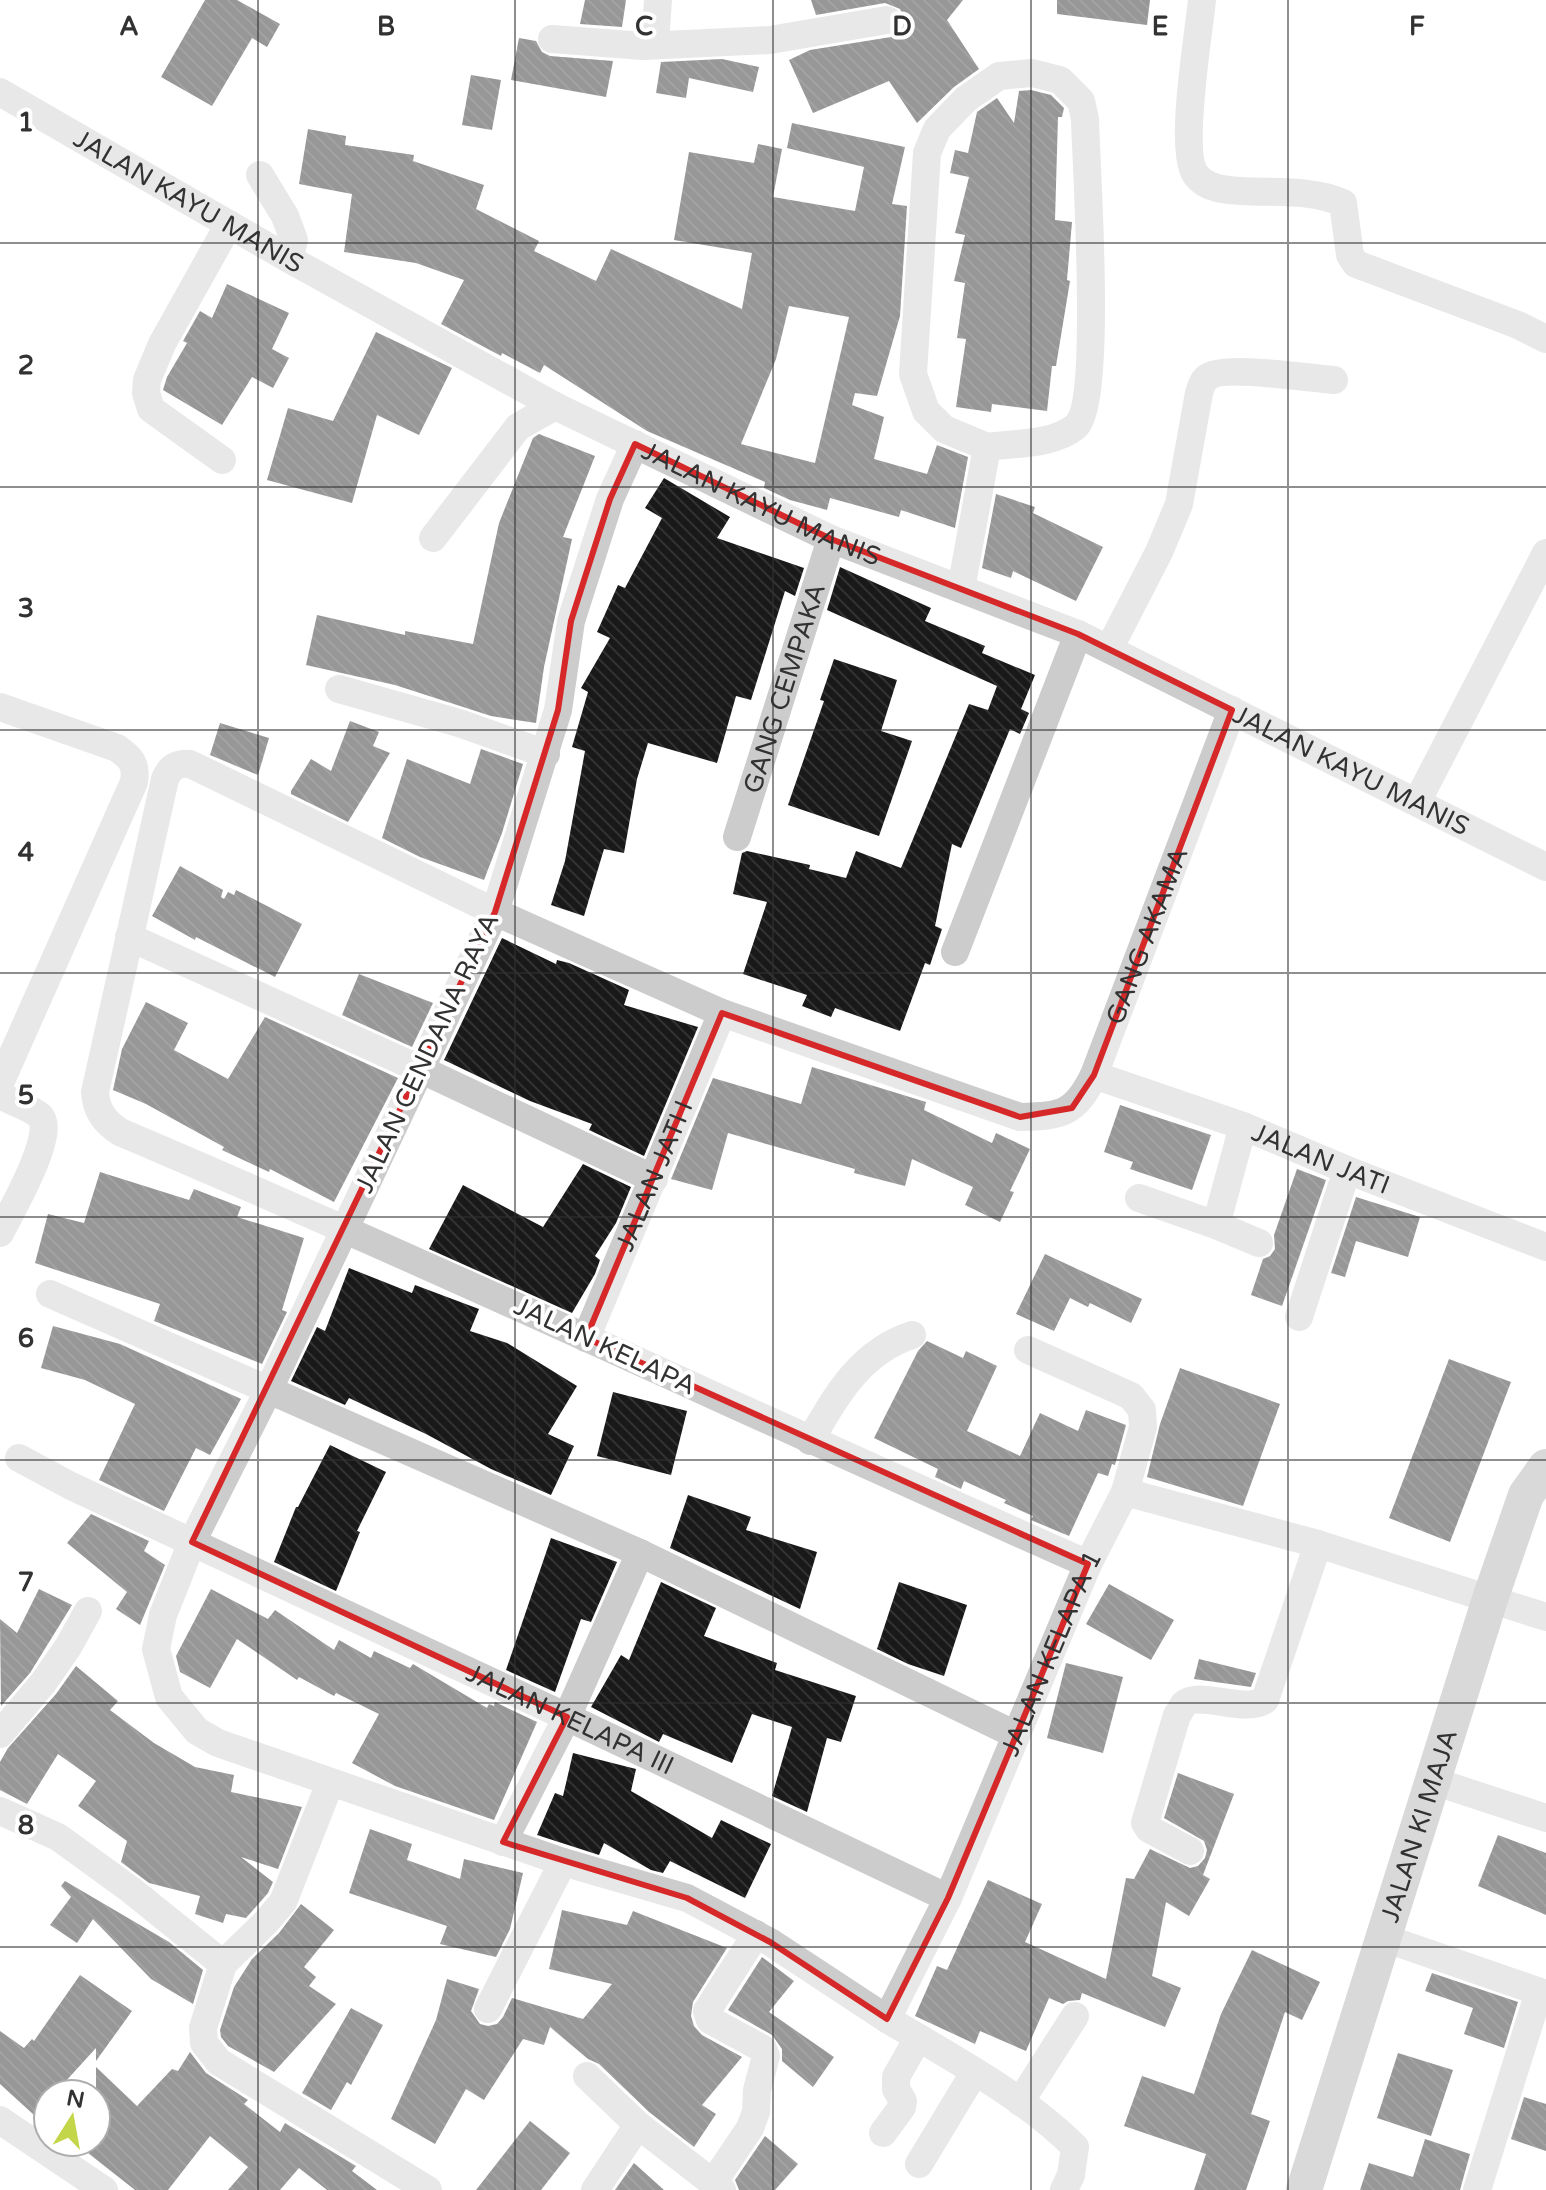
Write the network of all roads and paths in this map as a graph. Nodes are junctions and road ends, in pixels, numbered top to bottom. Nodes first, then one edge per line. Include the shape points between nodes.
1 (658, 0) edge
2 (1202, 0) edge
3 (887, 20) dead end
4 (552, 39) dead end
5 (655, 44) junction
6 (0, 92) edge
7 (260, 175) dead end
8 (229, 224) junction
9 (289, 259) junction
10 (1544, 331) edge
11 (1334, 380) dead end
12 (555, 406) junction
13 (635, 444) junction
14 (987, 447) junction
15 (222, 460) dead end
16 (433, 538) dead end
17 (831, 539) junction
18 (1544, 562) edge
19 (961, 589) junction
20 (1078, 634) junction
21 (1109, 649) junction
22 (339, 689) dead end
23 (0, 707) edge
24 (1232, 710) junction
25 (546, 754) junction
26 (1417, 802) junction
27 (737, 837) dead end
28 (1546, 867) edge
29 (495, 912) junction
30 (129, 937) junction
31 (955, 952) dead end
32 (722, 1013) junction
33 (422, 1070) junction
34 (1094, 1075) junction
35 (0, 1083) edge
36 (0, 1095) edge
37 (1243, 1126) junction
38 (1347, 1170) junction
39 (654, 1179) junction
40 (1139, 1198) dead end
41 (1216, 1225) junction
42 (345, 1227) junction
43 (0, 1233) edge
44 (1259, 1243) dead end
45 (1546, 1247) edge
46 (50, 1294) dead end
47 (1299, 1317) dead end
48 (912, 1335) dead end
49 (586, 1338) junction
50 (1028, 1350) dead end
51 (269, 1389) junction
52 (810, 1441) junction
53 (19, 1458) dead end
54 (1542, 1477) edge
55 (1125, 1492) junction
56 (192, 1542) junction
57 (1318, 1544) junction
58 (640, 1553) junction
59 (1088, 1564) junction
60 (1490, 1599) junction
61 (88, 1611) dead end
62 (1546, 1617) edge
63 (567, 1717) junction
64 (2, 1725) edge
65 (1016, 1735) junction
66 (1433, 1781) junction
67 (330, 1783) junction
68 (0, 1811) edge
69 (1546, 1818) edge
70 (503, 1842) junction
71 (1190, 1851) dead end
72 (563, 1862) junction
73 (948, 1898) junction
74 (756, 1934) junction
75 (1384, 1938) junction
76 (223, 1964) junction
77 (1542, 1993) edge
78 (488, 2009) dead end
79 (1075, 2016) dead end
80 (887, 2019) junction
81 (918, 2038) junction
82 (974, 2073) junction
83 (587, 2076) dead end
84 (1020, 2102) junction
85 (0, 2120) edge
86 (638, 2125) junction
87 (883, 2133) dead end
88 (919, 2164) dead end
89 (717, 2186) edge
90 (104, 2190) edge
91 (428, 2190) edge
92 (595, 2190) edge
93 (1064, 2190) edge
94 (1304, 2190) edge
95 (1477, 2190) edge

1 - 5 street
2 - 10 street via 1188,125 1196,175 1221,190 1311,195 1343,203 1356,264
3 - 5 street via 770,40
4 - 5 street
6 - 8 street, JALAN KAYU MANIS
7 - 9 street via 294,240
8 - 9 street, JALAN KAYU MANIS
8 - 15 street via 162,344 146,393 151,409
9 - 12 street, JALAN KAYU MANIS
11 - 21 street via 1231,371 1204,379 1179,504
12 - 13 street, JALAN KAYU MANIS
12 - 16 street via 518,427
13 - 17 street, JALAN KAYU MANIS
13 - 25 street, JALAN CENDANA RAYA via 610,499 571,621
14 - 14 street via 1060,436 1078,425 1087,401 1091,351 1085,119 1081,101 1060,80 1032,73 999,76 966,99 937,129 927,153 913,374 926,411 944,429
14 - 19 street
17 - 19 street, JALAN KAYU MANIS
17 - 27 street, GANG CEMPAKA
18 - 26 street
19 - 20 street, JALAN KAYU MANIS
20 - 21 street, JALAN KAYU MANIS
20 - 31 street
21 - 24 street, JALAN KAYU MANIS
22 - 25 street
23 - 35 street via 117,748 131,758 136,770
24 - 26 street, JALAN KAYU MANIS
24 - 34 street, GANG AKAMA
25 - 29 street, JALAN CENDANA RAYA
26 - 28 street, JALAN KAYU MANIS
29 - 30 street via 179,763 165,779
29 - 32 street
29 - 33 street, JALAN CENDANA RAYA
30 - 33 street
30 - 42 street, JALAN KELAPA via 95,1092 104,1119 120,1132
32 - 34 street, GANG AKAMA via 1020,1117 1052,1116 1072,1108
32 - 39 street, JALAN JATI I
33 - 39 street
33 - 42 street, JALAN CENDANA RAYA
34 - 37 street, JALAN JATI
36 - 43 street via 39,1115 45,1128 42,1146
37 - 38 street, JALAN JATI
37 - 41 street
38 - 45 street, JALAN JATI
38 - 47 street
39 - 49 street, JALAN JATI I
40 - 41 street
41 - 44 street
42 - 49 street, JALAN KELAPA
42 - 51 street, JALAN CENDANA RAYA
46 - 51 street
48 - 52 street via 862,1364
49 - 52 street, JALAN KELAPA
50 - 55 street, JALAN KELAPA 1 via 1131,1396 1142,1410 1143,1427
51 - 56 street, JALAN CENDANA RAYA
51 - 58 street
52 - 59 street, JALAN KELAPA
53 - 56 street, JALAN KELAPA III
54 - 60 main road, JALAN KI MAJA via 1526,1495
55 - 57 street
55 - 59 street, JALAN KELAPA 1
56 - 63 street, JALAN KELAPA III
56 - 67 street, JALAN CENDANA RAYA via 163,1615 156,1649 169,1697 197,1731 218,1743
57 - 60 street
57 - 71 street via 1265,1700 1256,1705 1194,1700 1183,1704 1177,1715 1145,1823
58 - 63 street
58 - 65 street
59 - 65 street, JALAN KELAPA 1
60 - 62 street
60 - 66 main road, JALAN KI MAJA
61 - 64 street via 43,1683
63 - 70 street
63 - 73 street, JALAN KELAPA III
65 - 73 street, JALAN KELAPA 1
66 - 69 street
66 - 75 main road, JALAN KI MAJA
67 - 70 street
67 - 76 street via 283,1902
68 - 76 street via 58,1837
70 - 72 street
72 - 74 street via 687,1898
72 - 78 street
73 - 80 street, JALAN KELAPA 1
74 - 80 street
74 - 89 street via 707,2011 710,2020 763,2049 766,2056 750,2128
75 - 77 street
75 - 94 main road, JALAN KI MAJA
76 - 91 street via 203,2028 204,2043 219,2062
77 - 95 street
79 - 84 street
80 - 81 street
81 - 82 street
81 - 87 street via 896,2077 902,2107
82 - 84 street
82 - 88 street
83 - 86 street
84 - 93 street via 1075,2147
85 - 90 street
86 - 89 street
86 - 92 street

